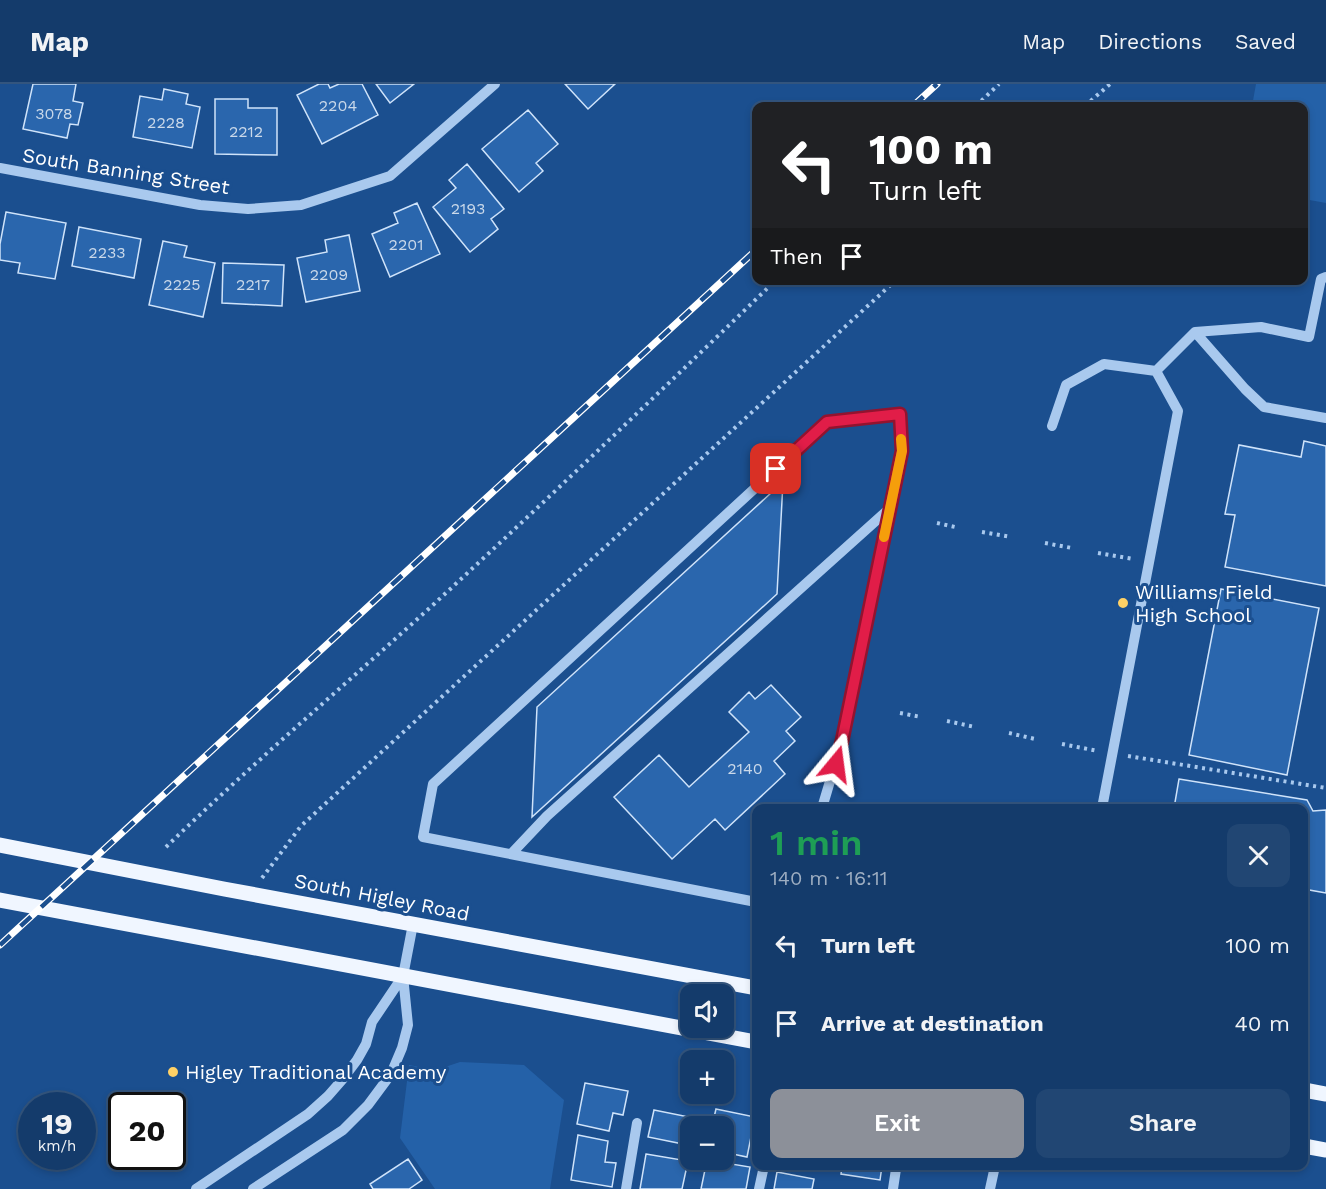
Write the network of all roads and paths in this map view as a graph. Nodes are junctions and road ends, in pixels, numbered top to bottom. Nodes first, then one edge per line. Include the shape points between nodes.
1 (495, 84) edge
2 (999, 84) edge
3 (1110, 84) edge
4 (980, 102) edge
5 (1090, 102) edge
6 (0, 168) edge
7 (1326, 277) edge
8 (771, 285) edge
9 (891, 285) edge
10 (1195, 332) junction
11 (1156, 371) junction
12 (1326, 418) edge
13 (1052, 426) dead end
14 (890, 509) junction
15 (937, 523) dead end
16 (955, 526) dead end
17 (982, 532) dead end
18 (1011, 537) dead end
19 (1045, 543) dead end
20 (1072, 548) dead end
21 (1098, 553) dead end
22 (1136, 560) dead end
23 (900, 713) dead end
24 (921, 717) dead end
25 (947, 721) dead end
26 (975, 727) dead end
27 (1009, 734) dead end
28 (1035, 739) dead end
29 (1062, 744) dead end
30 (1099, 751) dead end
31 (1126, 756) dead end
32 (1326, 788) edge
33 (823, 804) edge
34 (1103, 804) edge
35 (0, 845) edge
36 (166, 847) dead end
37 (511, 854) junction
38 (250, 894) junction
39 (0, 900) edge
40 (752, 901) edge
41 (413, 924) junction
42 (403, 976) junction
43 (752, 987) edge
44 (752, 1041) edge
45 (1308, 1091) edge
46 (1326, 1094) edge
47 (637, 1123) dead end
48 (1308, 1147) edge
49 (1326, 1150) edge
50 (763, 1170) edge
51 (896, 1170) dead end
52 (994, 1170) edge
53 (196, 1189) edge
54 (253, 1189) edge
55 (626, 1189) edge
56 (759, 1189) edge
57 (893, 1189) edge
58 (990, 1189) edge

1 - 6 street, South Banning Street via 390,176 301,205 248,209 200,205
2 - 4 path
3 - 5 path
7 - 10 street via 1322,279 1309,338 1261,327
8 - 36 path via 433,604
9 - 38 path via 301,826
10 - 11 street
10 - 12 street via 1264,407
11 - 13 street via 1104,364 1066,385
11 - 34 street via 1178,411
14 - 33 street via 842,741
14 - 37 street via 546,816
14 - 37 street via 902,451 900,414 827,422 433,784 423,837
15 - 16 path
17 - 18 path
19 - 20 path
21 - 22 path
23 - 24 path
25 - 26 path
27 - 28 path
29 - 30 path
31 - 32 path
35 - 38 main road, South Higley Road
37 - 40 street
38 - 41 main road, South Higley Road
39 - 42 main road
41 - 42 street
41 - 43 main road, South Higley Road
42 - 44 main road
42 - 53 street via 372,1022 357,1060 328,1096 308,1114
42 - 54 street via 408,1025 391,1074 380,1091 343,1130
45 - 46 main road
47 - 55 street
48 - 49 main road
50 - 56 street
51 - 57 street
52 - 58 street

